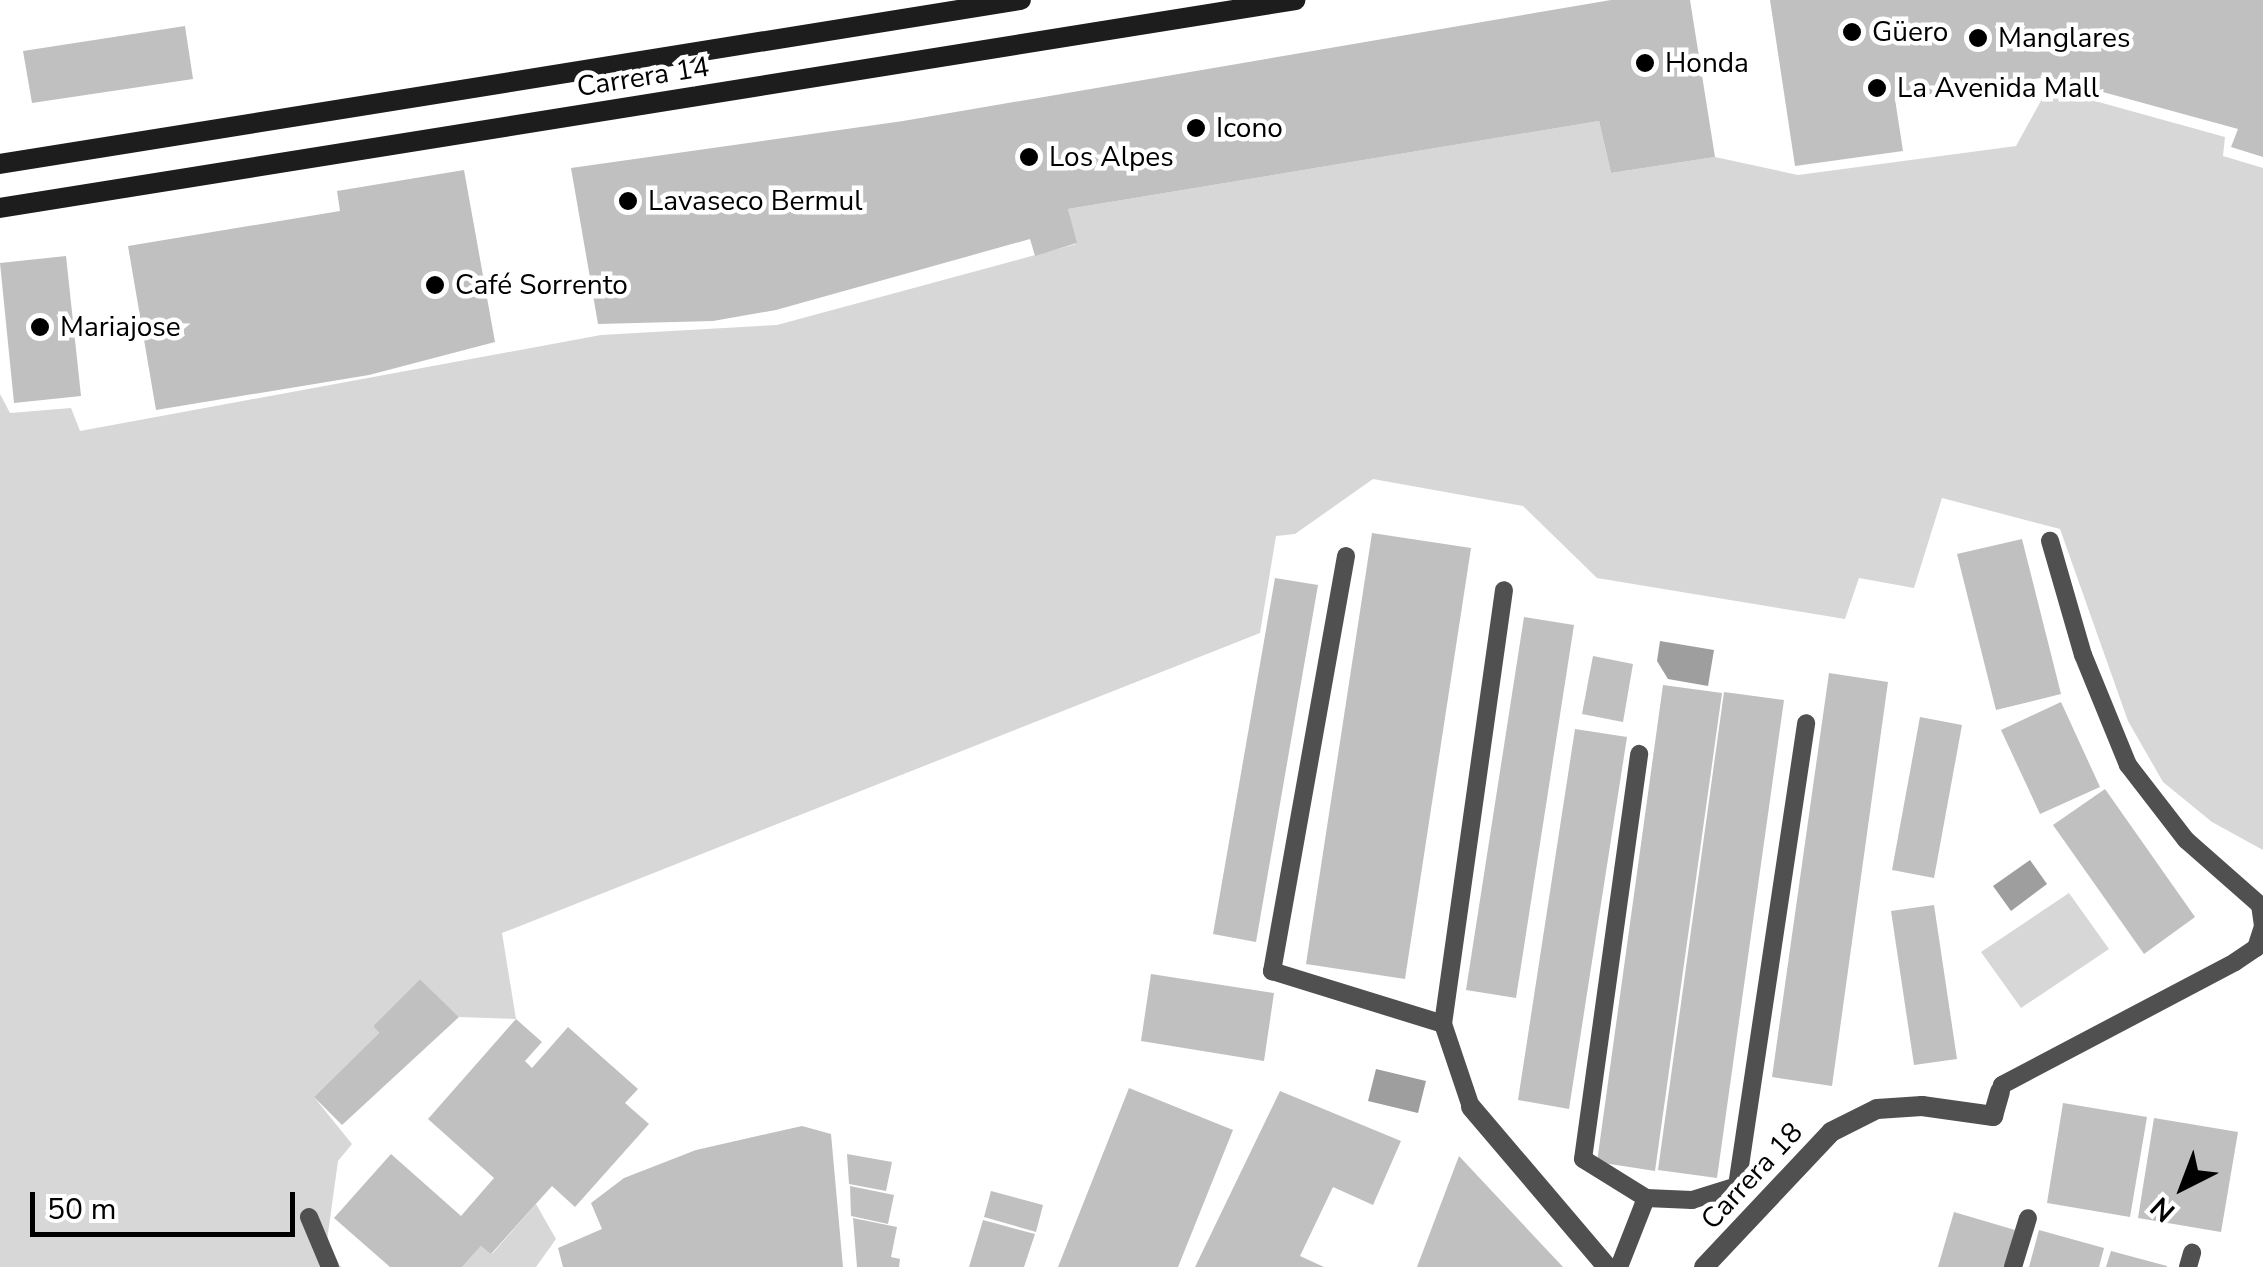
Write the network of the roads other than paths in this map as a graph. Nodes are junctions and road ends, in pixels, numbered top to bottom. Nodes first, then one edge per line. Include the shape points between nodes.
1 (1022, 0) edge
2 (1294, 0) edge
3 (0, 164) edge
4 (0, 208) edge
5 (2050, 541) dead end
6 (1346, 556) dead end
7 (1504, 590) dead end
8 (1806, 723) dead end
9 (1639, 754) dead end
10 (1443, 1024) junction
11 (2000, 1092) joint
12 (1470, 1107) joint
13 (1646, 1198) junction
14 (309, 1217) dead end
15 (2028, 1218) dead end
16 (330, 1267) edge
17 (1607, 1267) edge
18 (1619, 1267) edge
19 (1704, 1267) edge
20 (2013, 1267) edge

1 - 3 main road, Carrera 14
2 - 4 main road, Carrera 14
5 - 11 lane via 2082,655 2128,765 2161,814 2260,904 2263,926 2256,948 2235,962
6 - 10 lane via 1272,971
7 - 10 lane
8 - 13 lane via 1737,1186 1692,1200
9 - 13 lane via 1584,1159
10 - 12 lane
11 - 19 street, Carrera 18 via 1993,1116 1922,1106 1877,1109 1830,1132
12 - 17 street
13 - 18 lane
14 - 16 lane
15 - 20 lane

